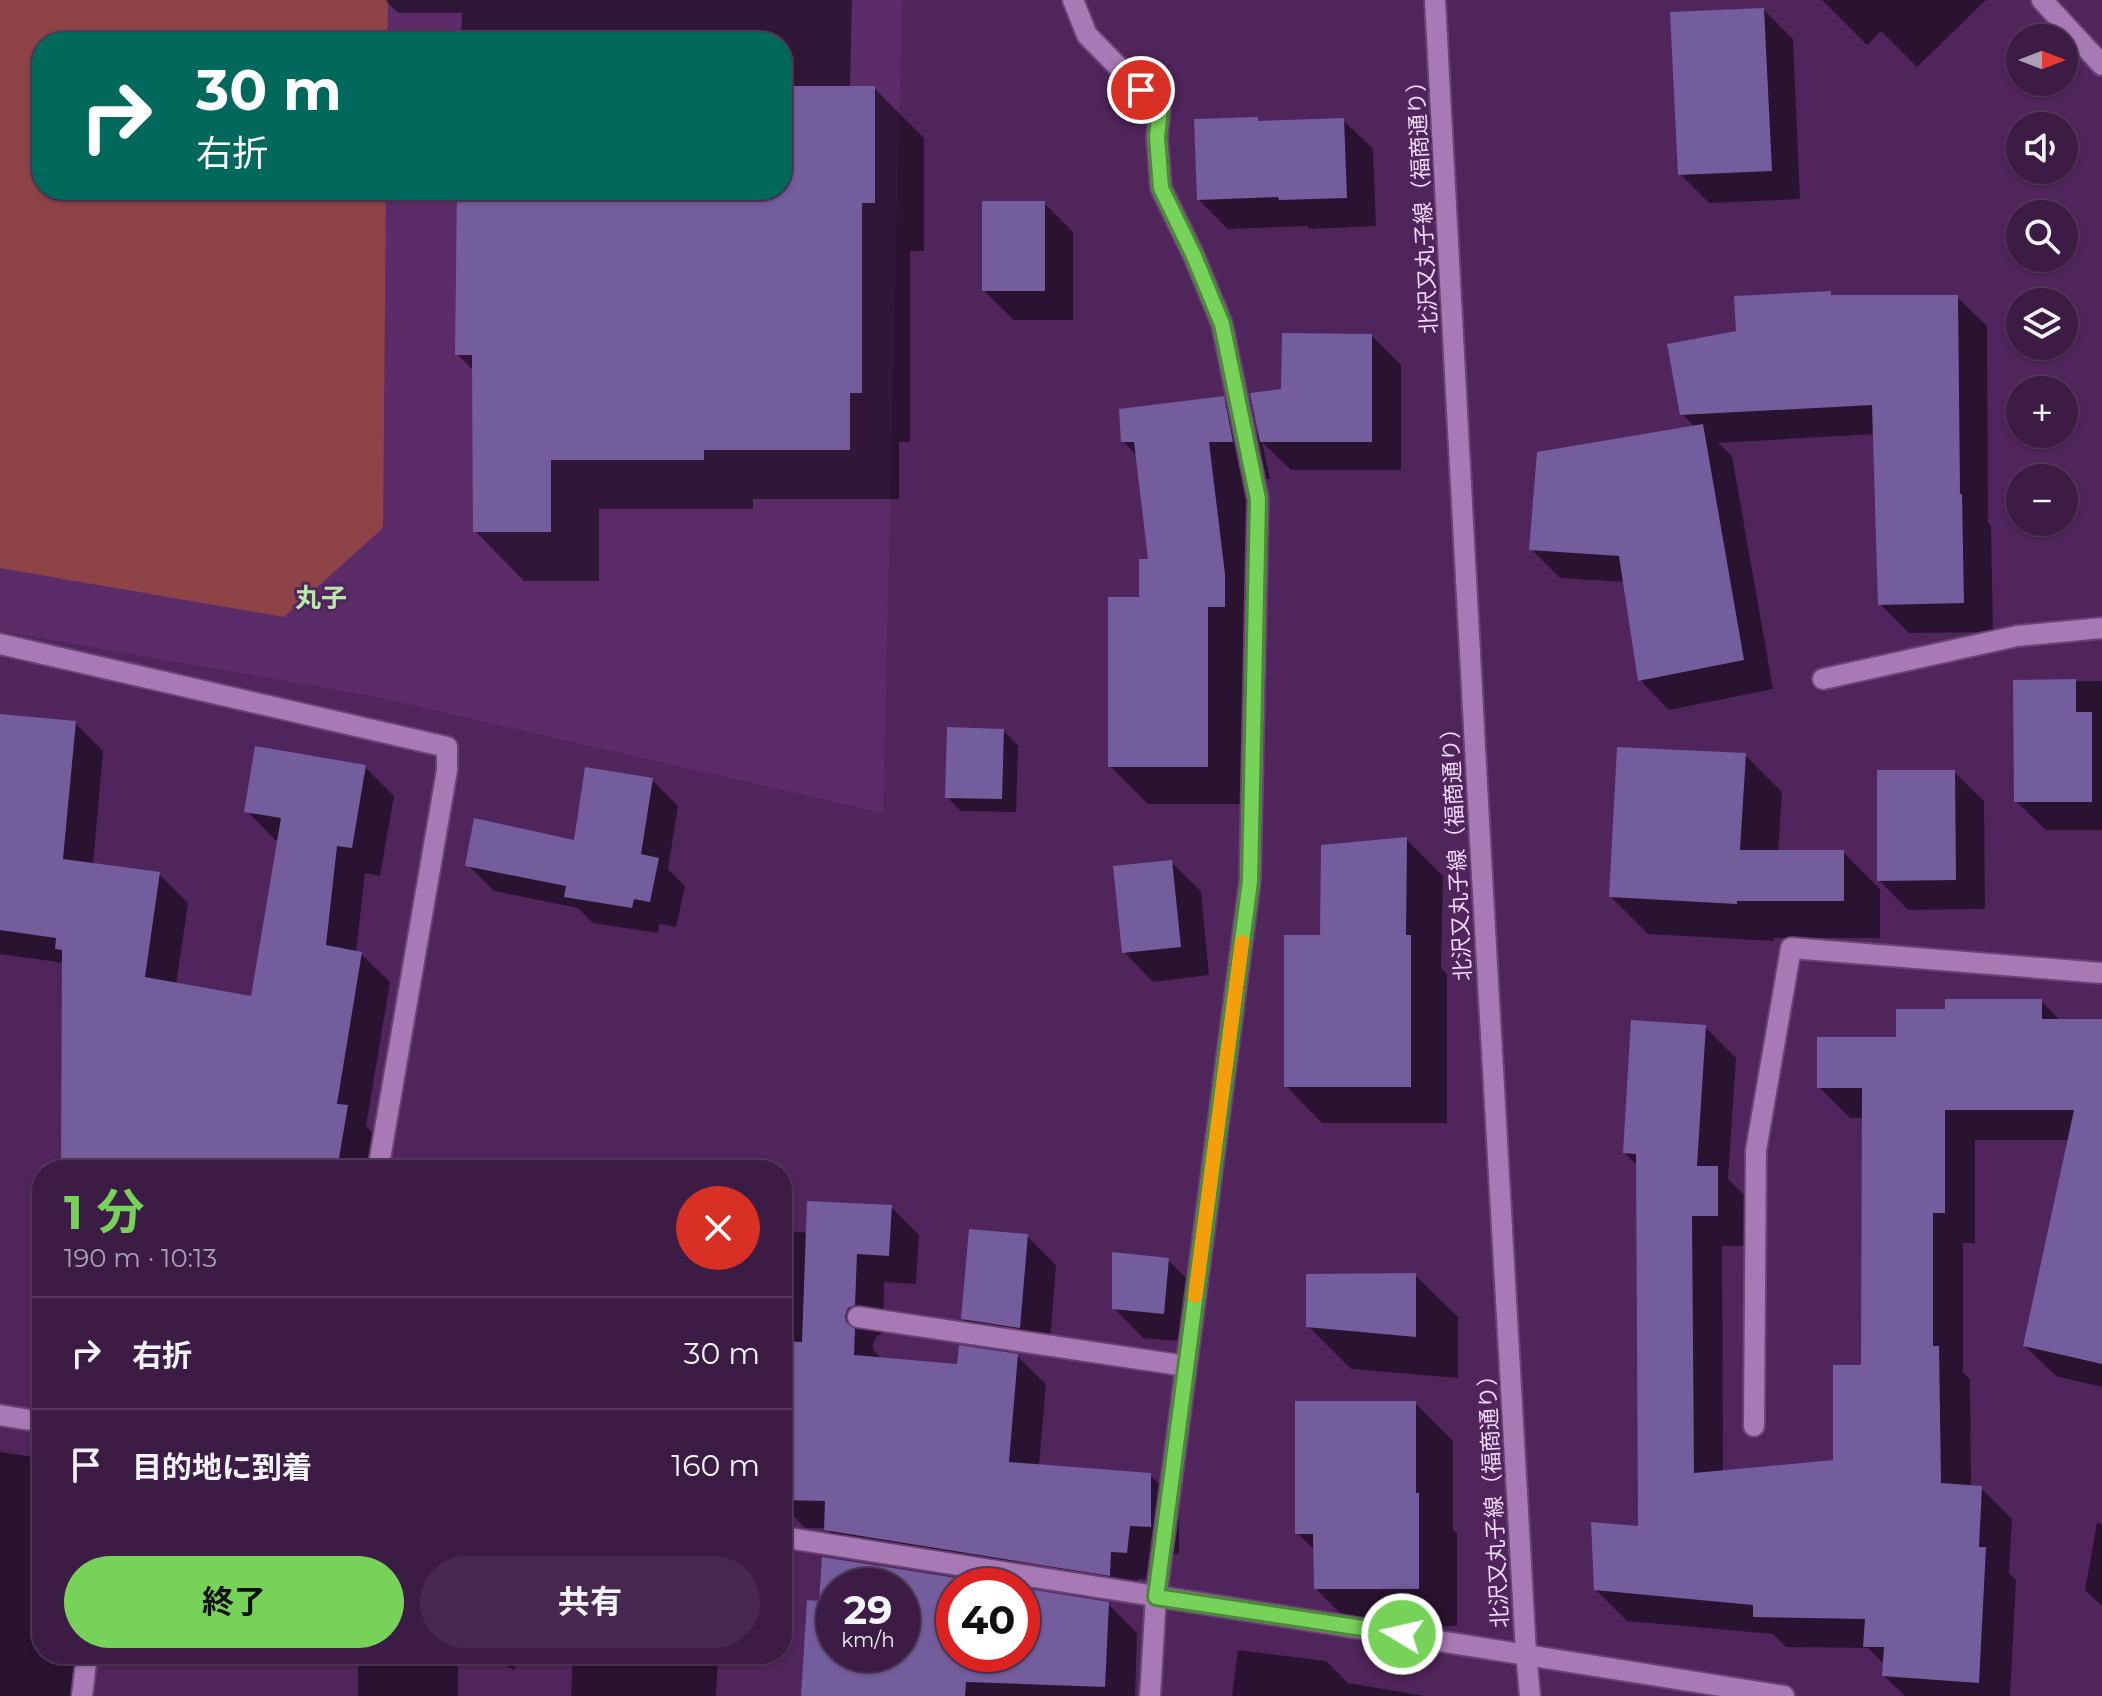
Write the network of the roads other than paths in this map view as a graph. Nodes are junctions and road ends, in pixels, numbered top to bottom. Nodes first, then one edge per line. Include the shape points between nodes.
1 (1073, 0) edge
2 (1435, 0) edge
3 (2042, 0) edge
4 (2102, 65) edge
5 (2102, 628) edge
6 (0, 644) edge
7 (1823, 679) dead end
8 (2102, 973) edge
9 (380, 1160) edge
10 (858, 1317) dead end
11 (1186, 1366) junction
12 (0, 1415) edge
13 (32, 1420) edge
14 (1754, 1426) dead end
15 (792, 1539) edge
16 (1156, 1597) junction
17 (1526, 1653) junction
18 (86, 1664) edge
19 (82, 1696) edge
20 (1150, 1696) edge
21 (1530, 1696) edge
22 (1784, 1696) edge

1 - 11 street via 1087,35 1160,109 1161,188 1222,324 1258,499 1250,881
2 - 17 street, 北沢又丸子線（福商通り）
3 - 4 street
5 - 7 street via 2017,636
6 - 9 street via 447,747
8 - 14 street via 1791,948 1756,1150
10 - 11 street
11 - 16 street
12 - 13 street
15 - 16 street
16 - 17 street
16 - 20 street
17 - 21 street, 北沢又丸子線（福商通り）
17 - 22 street
18 - 19 street

